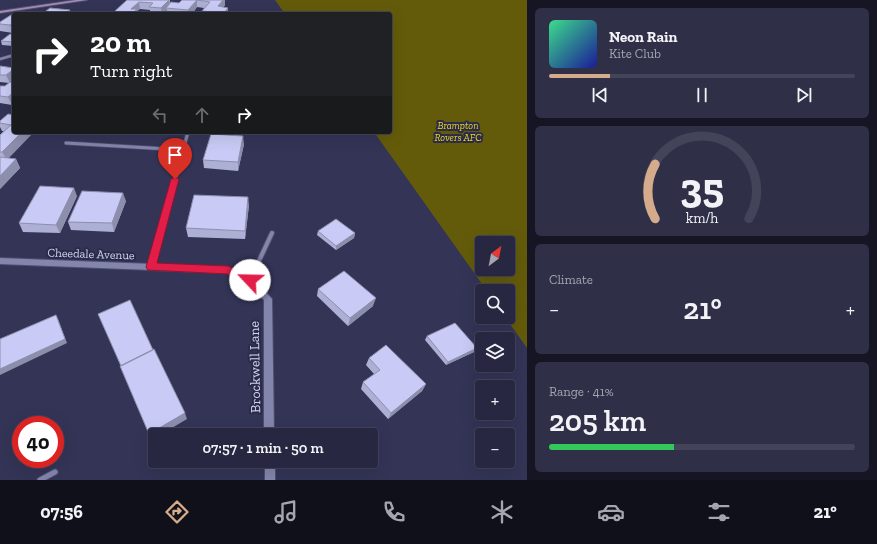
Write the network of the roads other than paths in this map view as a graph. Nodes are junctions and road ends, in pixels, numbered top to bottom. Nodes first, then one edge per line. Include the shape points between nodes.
1 (85, 0) edge
2 (0, 12) edge
3 (12, 56) edge
4 (0, 59) edge
5 (188, 134) edge
6 (66, 143) dead end
7 (184, 150) junction
8 (272, 233) dead end
9 (0, 261) edge
10 (151, 267) junction
11 (250, 280) junction
12 (268, 299) joint
13 (269, 428) edge
14 (270, 468) edge
15 (56, 472) dead end
16 (40, 480) edge
17 (270, 480) edge

1 - 2 main road
3 - 4 street
5 - 7 street
6 - 7 street
7 - 10 street
8 - 11 street
9 - 10 street, Cheedale Avenue
10 - 11 street, Cheedale Avenue via 228,270
11 - 12 street, Cheedale Avenue
12 - 13 street, Brockwell Lane
14 - 17 street
15 - 16 street

